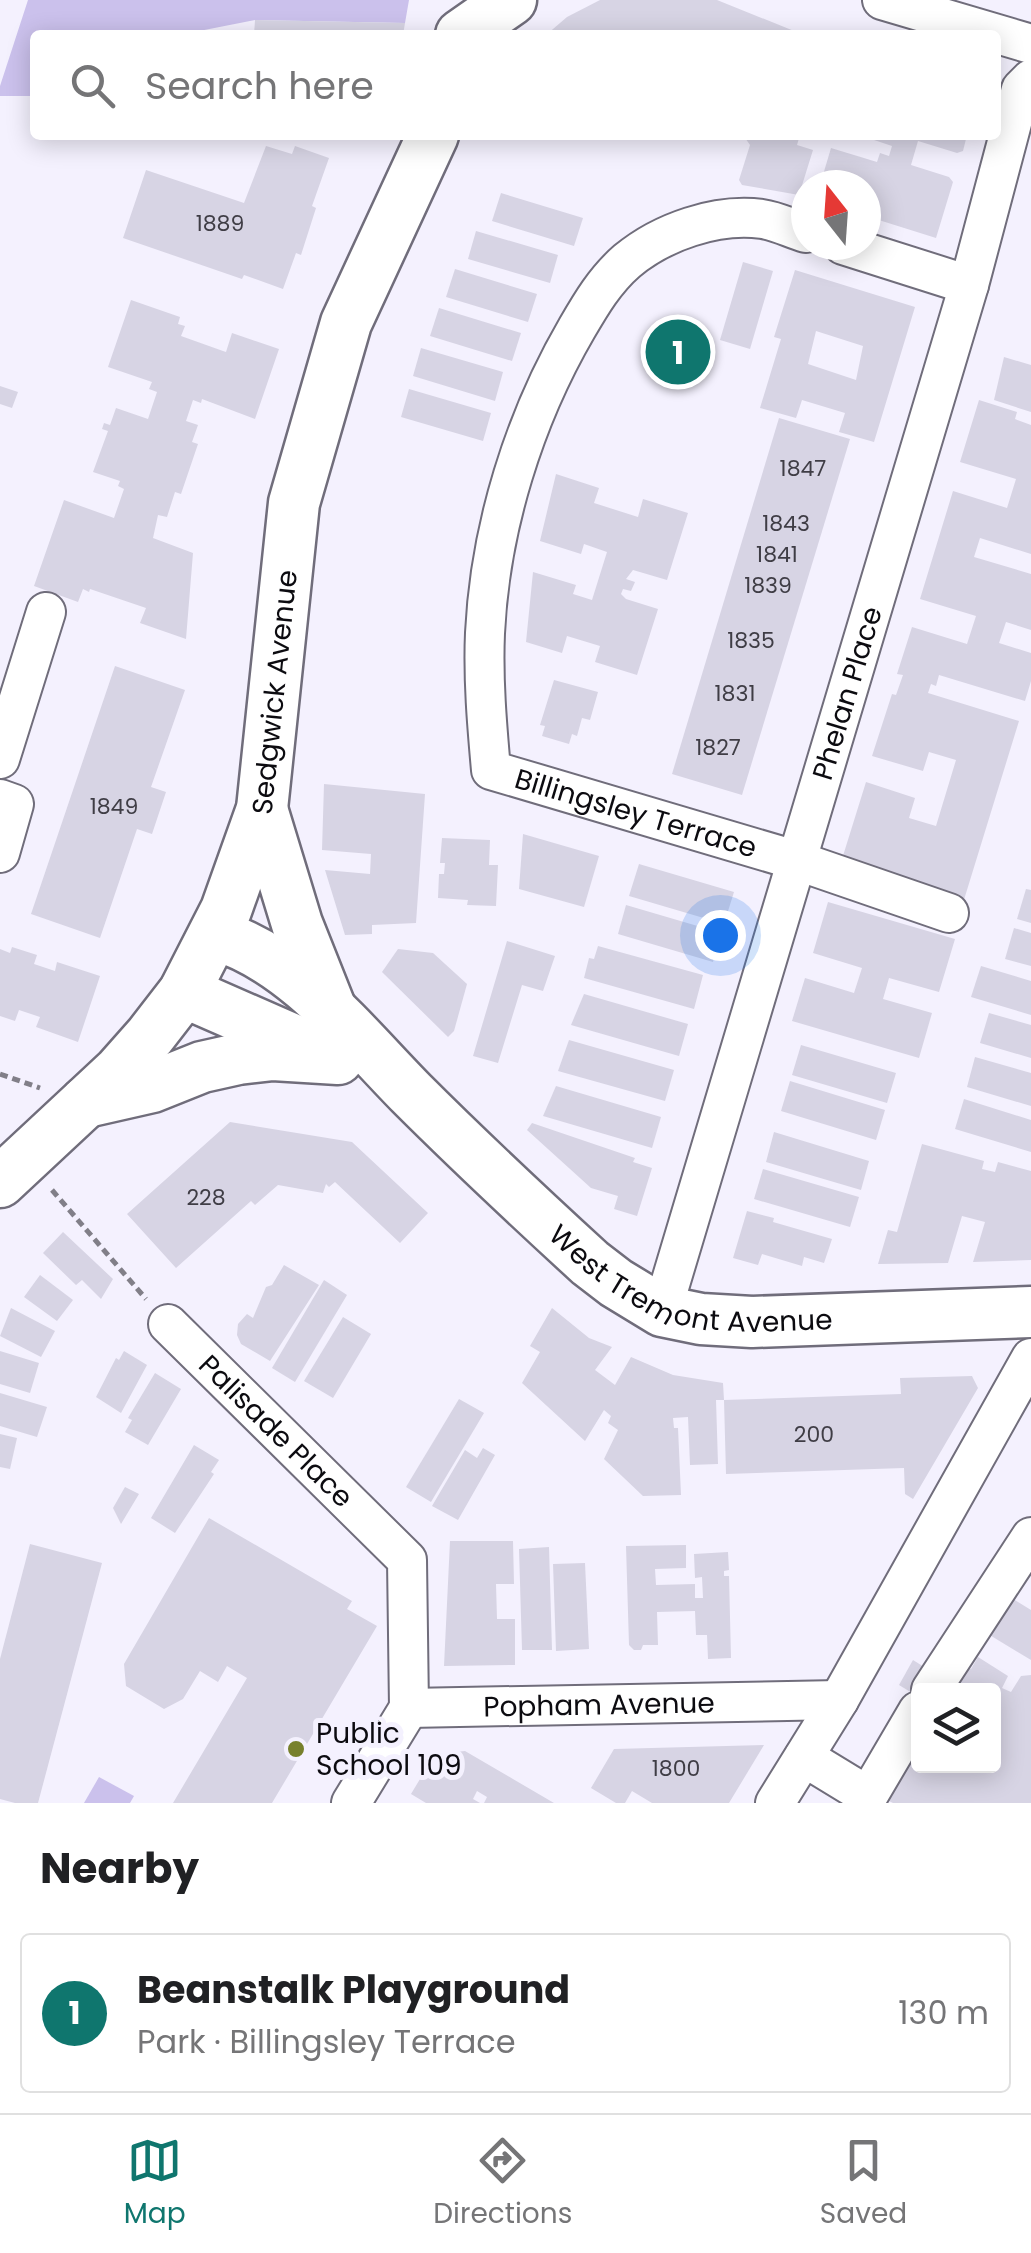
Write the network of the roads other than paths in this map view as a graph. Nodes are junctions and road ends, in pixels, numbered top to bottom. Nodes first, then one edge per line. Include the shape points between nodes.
1 (462, 0) edge
2 (511, 0) edge
3 (882, 0) edge
4 (460, 30) edge
5 (467, 30) edge
6 (984, 30) edge
7 (1001, 35) edge
8 (1031, 44) edge
9 (1031, 79) edge
10 (431, 140) edge
11 (791, 228) edge
12 (881, 257) edge
13 (969, 285) junction
14 (46, 612) dead end
15 (0, 759) edge
16 (0, 800) edge
17 (262, 809) junction
18 (0, 852) edge
19 (795, 860) junction
20 (949, 913) dead end
21 (216, 934) junction
22 (184, 992) junction
23 (335, 1035) junction
24 (67, 1096) junction
25 (0, 1182) edge
26 (662, 1310) junction
27 (1031, 1312) edge
28 (168, 1324) road end
29 (1031, 1358) edge
30 (1031, 1537) edge
31 (935, 1683) edge
32 (840, 1700) junction
33 (408, 1708) junction
34 (911, 1724) edge
35 (804, 1757) junction
36 (351, 1803) edge
37 (775, 1803) edge

1 - 4 main road
2 - 5 main road
3 - 6 street
7 - 8 street
9 - 13 street, Phelan Place via 1022,89
10 - 17 main road, Sedgwick Avenue via 346,323 294,504
11 - 19 street, Billingsley Terrace via 764,220 686,228 627,261 602,287 563,352 512,479 494,554 485,704 491,770
12 - 13 street
13 - 19 street, Phelan Place
14 - 15 street
16 - 18 street via 14,804
17 - 21 main road, Sedgwick Avenue
17 - 23 main road
19 - 20 street
19 - 26 street, Phelan Place
21 - 22 main road, Sedgwick Avenue
21 - 23 main road, West Tremont Avenue via 259,951
22 - 23 main road, West Tremont Avenue
22 - 24 main road, Sedgwick Avenue via 140,1048
23 - 24 main road via 152,1086
23 - 26 main road, West Tremont Avenue via 410,1092 590,1264
24 - 25 main road, Sedgwick Avenue
26 - 27 main road, West Tremont Avenue via 752,1322
28 - 33 street, Palisade Place via 406,1560
29 - 32 street
30 - 31 street
32 - 33 street, Popham Avenue
32 - 35 street
33 - 36 street
34 - 35 street via 868,1796
35 - 37 street

